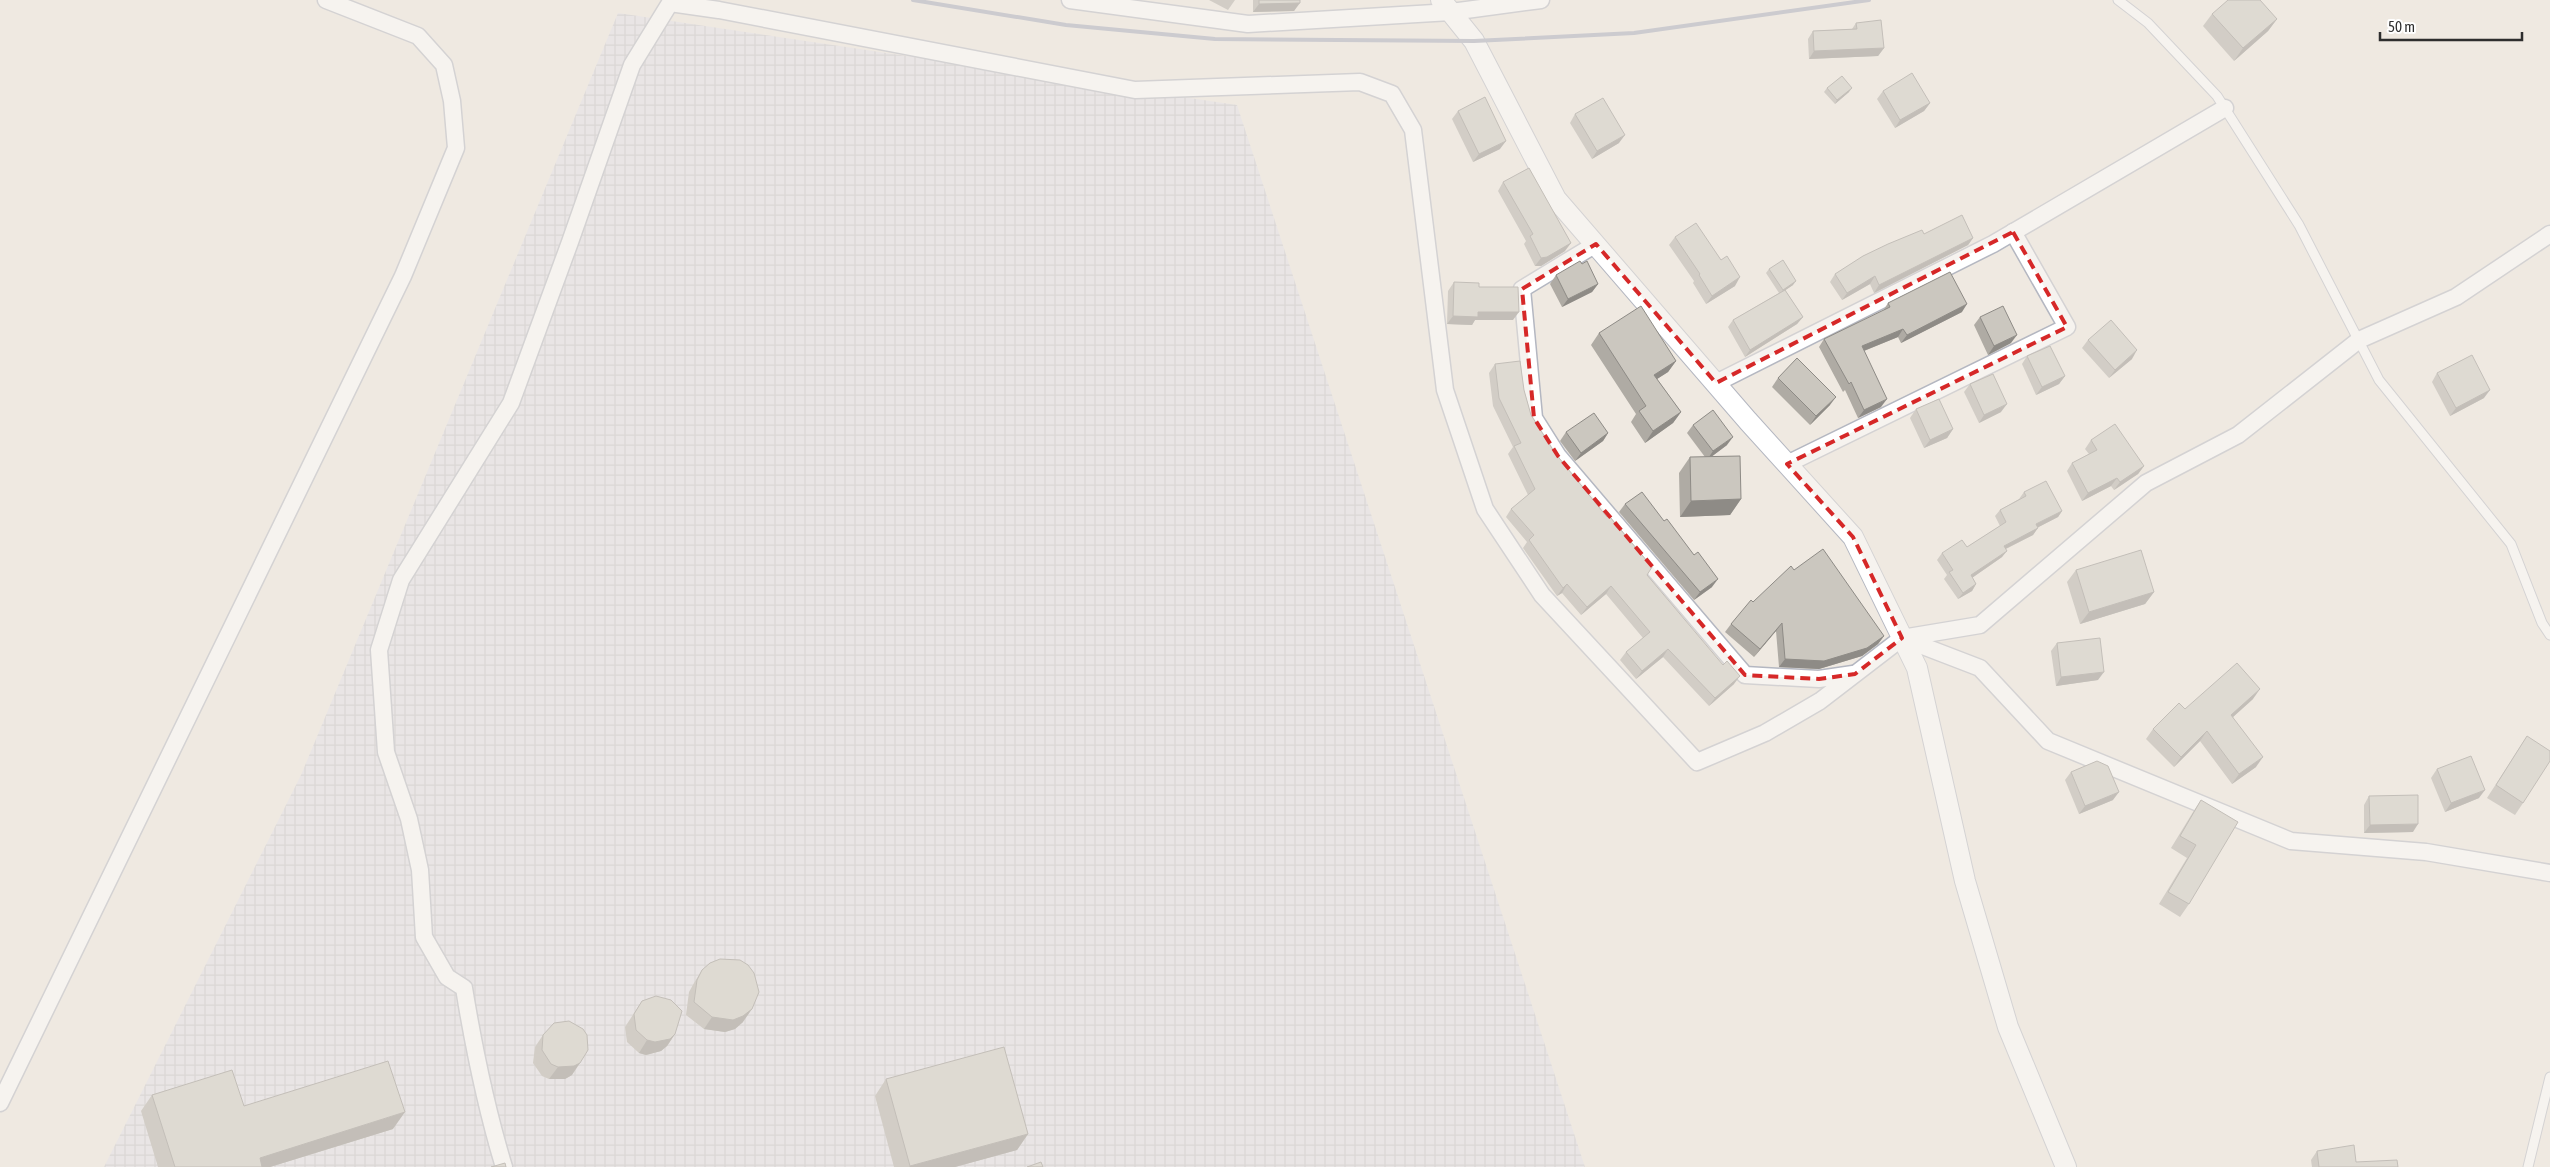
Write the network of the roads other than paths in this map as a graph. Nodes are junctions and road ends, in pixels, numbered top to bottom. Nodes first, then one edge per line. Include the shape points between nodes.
1 (326, 0) edge
2 (1070, 0) edge
3 (1541, 0) edge
4 (2118, 0) edge
5 (1446, 6) edge
6 (2225, 108) junction
7 (2013, 232) junction
8 (2550, 234) edge
9 (1596, 244) junction
10 (2359, 340) junction
11 (1716, 383) junction
12 (1787, 464) junction
13 (2550, 635) edge
14 (1902, 638) junction
15 (1855, 674) junction
16 (2550, 873) edge
17 (2550, 1077) edge
18 (0, 1103) edge
19 (504, 1167) edge
20 (2066, 1167) edge
21 (2528, 1167) edge

1 - 18 street via 418,36 444,65 452,101 456,148 403,276
2 - 5 street via 1248,24
3 - 5 street
4 - 6 lane via 2148,24
5 - 9 street via 1474,41 1556,198
6 - 7 street
6 - 10 lane via 2300,225
7 - 11 street
7 - 12 street via 2067,328
8 - 10 street via 2456,297
9 - 11 street
9 - 15 street via 1522,289 1534,418 1558,456 1745,675 1819,680
10 - 13 lane via 2380,380 2510,544
10 - 14 street via 2238,434 2146,483 1980,625
11 - 12 street
12 - 14 street via 1854,537
14 - 15 street
14 - 16 street via 1980,668 2048,741 2291,840 2426,852
14 - 20 street via 1916,668 1965,881 2008,1027
15 - 19 street via 1820,701 1765,732 1697,762 1542,595 1485,508 1445,390 1413,130 1392,94 1360,82 1135,90 719,10 670,4 632,65 511,403 401,580 379,650 386,752 409,819 420,870 424,937 447,977 464,988 475,1054
17 - 21 lane

